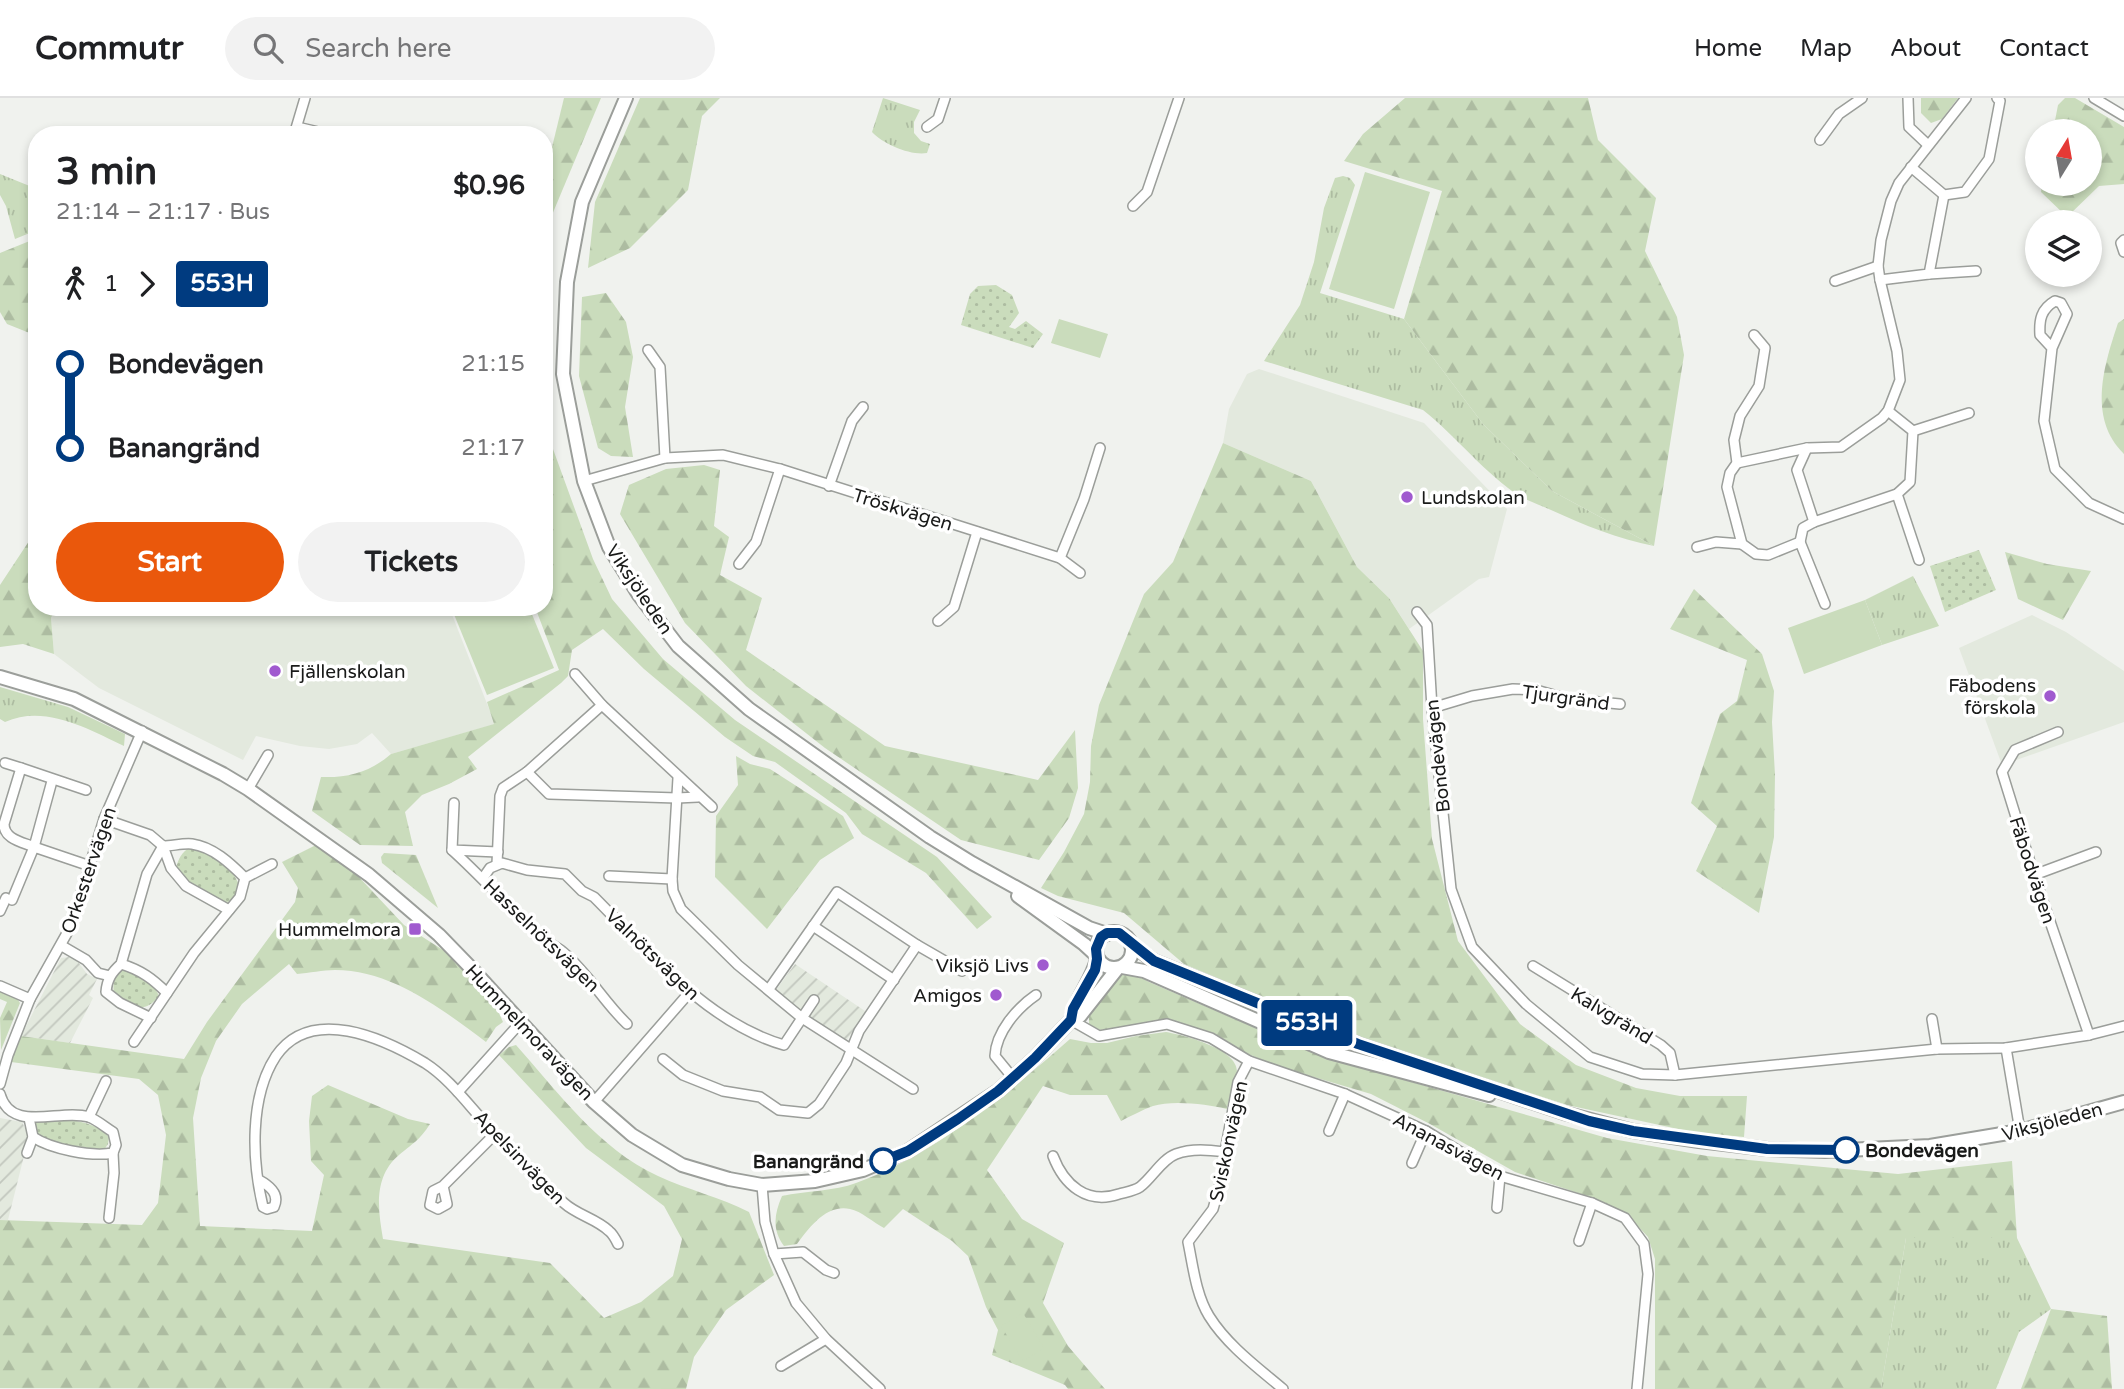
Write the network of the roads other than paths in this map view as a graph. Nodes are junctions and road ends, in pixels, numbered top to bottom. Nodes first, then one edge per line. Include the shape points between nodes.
1 (305, 98) edge
2 (626, 98) edge
3 (945, 98) edge
4 (1179, 98) edge
5 (1862, 98) edge
6 (1908, 98) edge
7 (1966, 98) edge
8 (1997, 98) edge
9 (2094, 98) edge
10 (2124, 117) edge
11 (297, 126) edge
12 (927, 127) dead end
13 (1820, 140) dead end
14 (1928, 145) junction
15 (1911, 167) junction
16 (1944, 195) junction
17 (1133, 206) dead end
18 (2124, 240) edge
19 (2124, 252) edge
20 (1878, 266) junction
21 (1976, 271) dead end
22 (1929, 274) junction
23 (1880, 280) junction
24 (1835, 281) dead end
25 (1754, 335) dead end
26 (2052, 348) junction
27 (648, 350) dead end
28 (863, 407) dead end
29 (1888, 411) junction
30 (1969, 414) dead end
31 (1913, 431) junction
32 (1807, 447) junction
33 (1100, 448) dead end
34 (665, 458) junction
35 (1737, 463) junction
36 (780, 469) junction
37 (583, 481) junction
38 (829, 486) junction
39 (1897, 494) junction
40 (2124, 519) edge
41 (1814, 522) junction
42 (977, 532) junction
43 (1800, 542) junction
44 (1742, 544) junction
45 (1697, 547) dead end
46 (1060, 558) junction
47 (1919, 560) dead end
48 (739, 564) dead end
49 (1080, 573) dead end
50 (1825, 604) dead end
51 (1417, 612) dead end
52 (939, 621) dead end
53 (575, 674) dead end
54 (6, 679) edge
55 (1620, 704) dead end
56 (602, 705) junction
57 (1432, 708) junction
58 (142, 732) junction
59 (2058, 732) dead end
60 (268, 755) dead end
61 (5, 763) dead end
62 (21, 768) junction
63 (527, 772) junction
64 (678, 778) junction
65 (52, 781) junction
66 (248, 789) junction
67 (86, 790) dead end
68 (698, 797) junction
69 (677, 798) junction
70 (454, 803) dead end
71 (712, 807) dead end
72 (104, 819) junction
73 (163, 846) junction
74 (34, 848) junction
75 (452, 850) junction
76 (498, 852) junction
77 (2096, 852) dead end
78 (972, 863) junction
79 (272, 864) dead end
80 (497, 864) junction
81 (90, 866) junction
82 (2034, 874) junction
83 (609, 876) dead end
84 (245, 878) junction
85 (483, 878) junction
86 (672, 879) junction
87 (229, 910) junction
88 (0, 911) edge
89 (813, 926) junction
90 (1107, 933) junction
91 (917, 945) junction
92 (1132, 945) junction
93 (62, 946) junction
94 (1097, 957) junction
95 (121, 964) junction
96 (1533, 967) dead end
97 (1120, 968) junction
98 (962, 971) dead end
99 (110, 976) junction
100 (894, 980) junction
101 (0, 986) edge
102 (769, 989) junction
103 (167, 993) junction
104 (689, 993) junction
105 (1036, 995) dead end
106 (30, 999) junction
107 (814, 1000) dead end
108 (150, 1018) junction
109 (802, 1018) junction
110 (1931, 1019) dead end
111 (1071, 1020) junction
112 (521, 1022) junction
113 (627, 1024) dead end
114 (2124, 1026) edge
115 (2090, 1035) junction
116 (134, 1042) dead end
117 (2006, 1048) junction
118 (1937, 1049) junction
119 (852, 1050) junction
120 (663, 1059) dead end
121 (1249, 1061) junction
122 (1675, 1075) junction
123 (1013, 1078) junction
124 (106, 1080) dead end
125 (0, 1084) edge
126 (913, 1089) dead end
127 (458, 1092) junction
128 (1345, 1094) junction
129 (1, 1099) edge
130 (2124, 1101) edge
131 (594, 1102) junction
132 (1564, 1113) junction
133 (89, 1117) junction
134 (29, 1118) junction
135 (1329, 1131) dead end
136 (1426, 1131) junction
137 (2020, 1131) junction
138 (495, 1133) junction
139 (33, 1137) junction
140 (1225, 1152) junction
141 (27, 1153) dead end
142 (113, 1153) junction
143 (1053, 1156) dead end
144 (1412, 1163) dead end
145 (1500, 1176) junction
146 (258, 1180) junction
147 (762, 1185) junction
148 (1592, 1203) junction
149 (1497, 1208) dead end
150 (438, 1209) dead end
151 (109, 1218) dead end
152 (1579, 1241) dead end
153 (618, 1244) dead end
154 (774, 1254) junction
155 (834, 1273) dead end
156 (826, 1339) junction
157 (780, 1366) dead end
158 (880, 1389) edge
159 (1283, 1389) edge
160 (1637, 1389) edge

1 - 11 street
2 - 37 main road, Viksjöleden via 582,202 567,282 563,374
3 - 12 street via 938,119
4 - 17 street via 1147,192
5 - 13 street via 1839,114
6 - 14 street via 1909,127
7 - 14 street
8 - 16 street via 1989,159 1965,192
9 - 10 street
14 - 15 street
15 - 16 street
15 - 20 street via 1891,201
16 - 22 street
18 - 19 street
20 - 23 street
20 - 24 street
21 - 22 street
22 - 23 street
23 - 29 street via 1900,380
25 - 35 street via 1765,348 1759,386 1740,416 1734,440
26 - 26 street via 2040,335 2039,321 2046,306 2055,301 2067,314
26 - 40 street via 2044,421 2055,469 2089,503
27 - 34 street via 660,368
28 - 38 street, Tröskvägen via 852,421
29 - 31 street
29 - 32 street via 1841,447
30 - 31 street
31 - 39 street via 1910,482
32 - 35 street
32 - 41 street via 1797,470
33 - 46 street
34 - 36 street, Tröskvägen via 723,455
34 - 37 street, Tröskvägen
35 - 44 street via 1727,487
36 - 38 street, Tröskvägen
36 - 48 street via 756,542
37 - 78 main road, Viksjöleden via 609,547 678,646 803,749
38 - 42 street, Tröskvägen
39 - 41 street
39 - 47 street
41 - 43 street via 1803,528
42 - 46 street, Tröskvägen
42 - 52 street, Tröskvägen via 954,607
43 - 44 street via 1768,555 1756,554
43 - 50 street
44 - 45 street via 1716,542
46 - 49 street, Tröskvägen
51 - 57 street, Bondevägen via 1427,625
53 - 56 street
54 - 58 main road, Hummelmoravägen via 74,699
55 - 57 street, Tjurgränd via 1513,689
56 - 63 street
56 - 64 street
57 - 122 street, Bondevägen via 1451,889 1472,947 1525,1004 1590,1057 1642,1074
58 - 66 main road, Hummelmoravägen
58 - 72 street, Orkestervägen
59 - 82 street, Fäbodvägen via 2015,750 2001,772
60 - 66 street
61 - 62 street
62 - 65 street
62 - 74 street via 4,831
63 - 69 street via 549,794
63 - 76 street via 503,788 500,796
64 - 68 street
64 - 69 street
65 - 67 street
65 - 74 street
66 - 112 main road, Hummelmoravägen via 369,875 439,935
68 - 69 street
68 - 71 street
69 - 86 street
70 - 75 street
72 - 73 street via 150,835
72 - 81 street, Orkestervägen
73 - 84 street via 191,844 209,850
73 - 87 street via 171,868 186,886
73 - 95 street via 147,874
74 - 81 street
74 - 88 street
75 - 76 street
75 - 85 street, Hasselnötsvägen
76 - 80 street
77 - 82 street
78 - 90 main road, Viksjöleden via 1089,928
78 - 94 main road, Viksjöleden
79 - 84 street
80 - 85 street
80 - 104 street, Valnötsvägen via 565,874
81 - 93 street, Orkestervägen
82 - 115 street, Fäbodvägen
83 - 86 street
84 - 87 street via 240,897
85 - 113 street, Hasselnötsvägen via 542,938 562,951
86 - 102 street via 681,909
87 - 103 street
89 - 91 street via 837,892
89 - 100 street
89 - 102 street
90 - 92 main road via 1119,933
90 - 94 main road via 1097,943
91 - 98 street
91 - 100 street
92 - 97 main road via 1131,958
92 - 132 main road, Viksjöleden via 1154,961 1358,1044
93 - 99 street via 98,973
93 - 106 street, Orkestervägen
94 - 97 main road via 1105,966
94 - 111 main road, Hummelmoravägen
95 - 99 street
95 - 103 street via 152,978
96 - 122 street, Kalvgränd via 1661,1045 1670,1053
97 - 111 main road, Hummelmoravägen via 1080,1016
97 - 132 main road, Viksjöleden via 1144,971 1329,1052
99 - 108 street via 106,992
100 - 119 street via 859,1031
101 - 106 street
102 - 109 street
103 - 108 street
104 - 109 street, Valnötsvägen via 760,1038 784,1045
104 - 131 street
105 - 123 street via 1024,1003 995,1045 995,1056
106 - 125 street, Orkestervägen
107 - 109 street
108 - 116 street
109 - 119 street
110 - 118 street
111 - 121 street, Ananasvägen via 1099,1036 1167,1024 1211,1038
111 - 123 main road, Hummelmoravägen
112 - 127 street
112 - 131 main road, Hummelmoravägen
114 - 115 street, Bondevägen
115 - 117 street, Bondevägen
117 - 118 street, Bondevägen
117 - 137 street
118 - 122 street, Bondevägen
119 - 120 street via 819,1104 808,1113 779,1110 760,1097 723,1091 683,1075
119 - 126 street
121 - 128 street, Ananasvägen
121 - 140 street, Sviskonvägen via 1238,1082
123 - 147 main road, Hummelmoravägen via 908,1151 863,1170 815,1181
124 - 133 street
127 - 138 street, Apelsinvägen
127 - 146 street, Apelsinvägen via 426,1064 383,1043 331,1028 302,1033 278,1053 263,1084 256,1135
128 - 135 street
128 - 136 street, Ananasvägen
129 - 134 street via 12,1112
130 - 137 main road, Viksjöleden
131 - 147 main road, Hummelmoravägen via 632,1135 682,1165
132 - 137 main road, Viksjöleden via 1633,1131 1699,1141 1825,1152 1930,1146
133 - 134 street
133 - 142 street via 113,1132
134 - 139 street
136 - 144 street
136 - 145 street, Ananasvägen
138 - 150 street via 433,1191 430,1205
138 - 153 street, Apelsinvägen via 565,1205 610,1231
139 - 141 street
139 - 142 street via 43,1144 99,1156
140 - 143 street via 1201,1149 1174,1154 1139,1188 1108,1198 1090,1197 1073,1188 1058,1171
140 - 159 street, Sviskonvägen via 1213,1209 1188,1242 1199,1292 1208,1315 1237,1349
142 - 151 street
145 - 148 street, Ananasvägen
145 - 149 street
146 - 146 street, Apelsinvägen via 263,1207 274,1207 273,1190
147 - 154 street
148 - 152 street
148 - 160 street, Ananasvägen via 1625,1218 1644,1244 1648,1274
154 - 155 street via 803,1252
154 - 156 street via 796,1303
156 - 157 street
156 - 158 street

